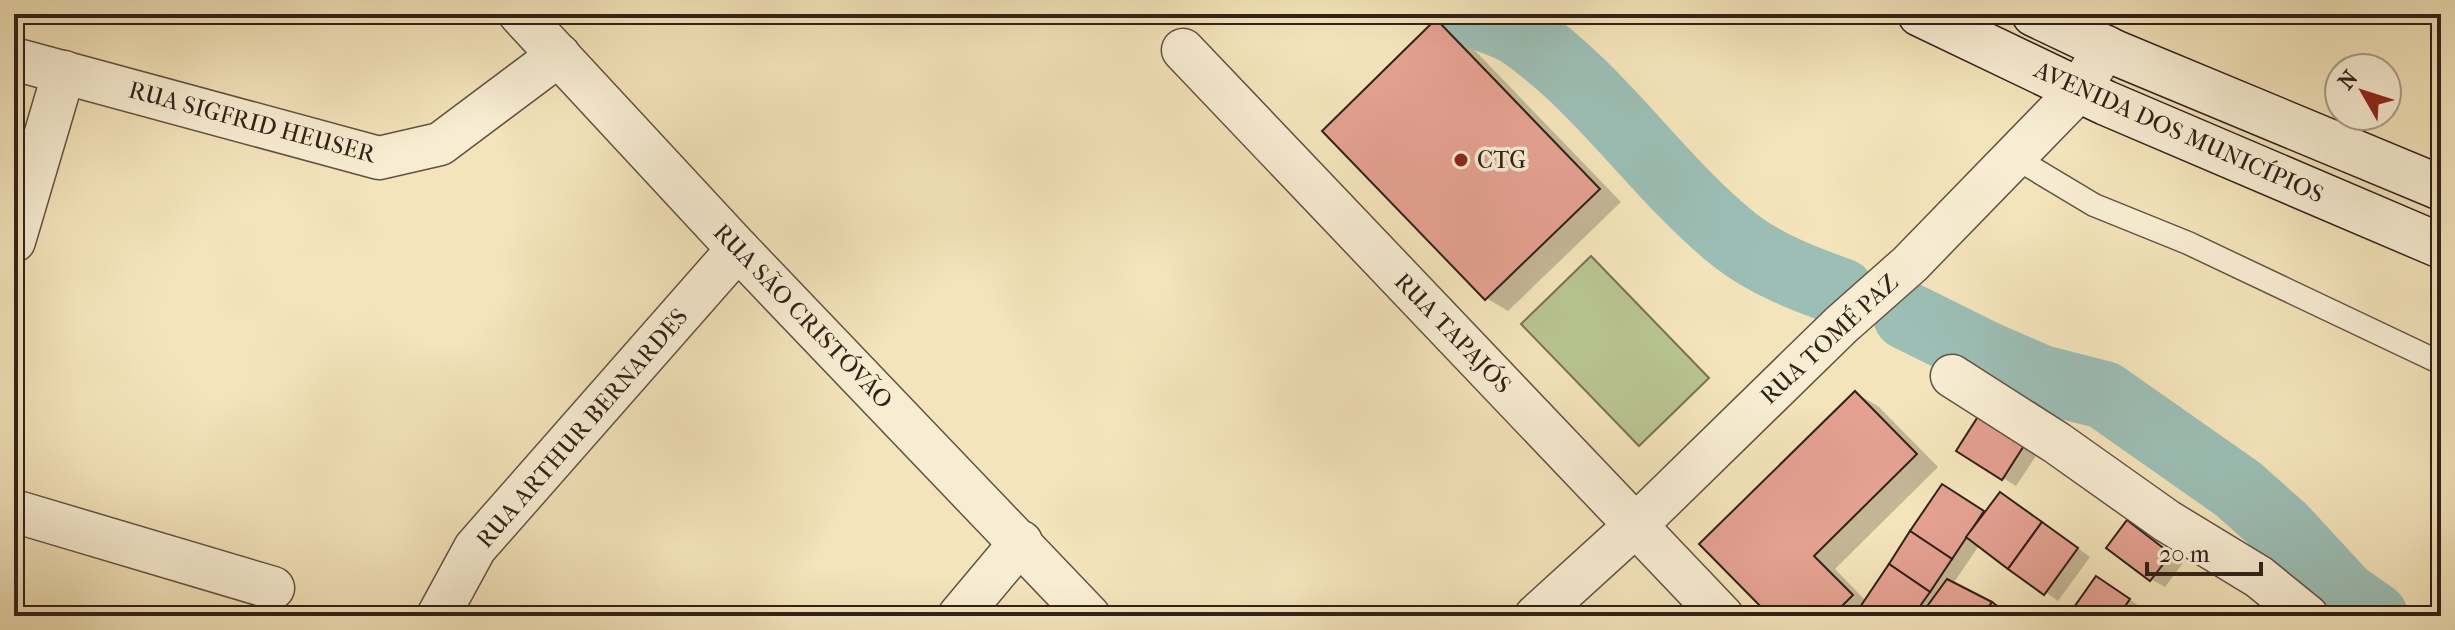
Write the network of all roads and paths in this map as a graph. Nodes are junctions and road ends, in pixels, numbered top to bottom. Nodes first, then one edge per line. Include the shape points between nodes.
1 (520, 14) edge
2 (1920, 14) edge
3 (2034, 14) edge
4 (2106, 47) junction
5 (1183, 50) dead end
6 (559, 55) junction
7 (14, 59) edge
8 (64, 72) junction
9 (2079, 90) junction
10 (2014, 157) junction
11 (2441, 188) edge
12 (14, 241) edge
13 (2441, 246) edge
14 (738, 249) junction
15 (2441, 363) edge
16 (1952, 376) dead end
17 (14, 511) edge
18 (1636, 525) junction
19 (1021, 542) junction
20 (273, 588) dead end
21 (438, 616) edge
22 (959, 616) edge
23 (1089, 616) edge
24 (1536, 616) edge
25 (1722, 616) edge
26 (2307, 616) edge

1 - 6 street, RUA SÃO CRISTÓVÃO
2 - 9 main road, AVENIDA DOS MUNICÍPIOS
3 - 4 main road, AVENIDA DOS MUNICÍPIOS
4 - 9 street, RUA TOMÉ PAZ
4 - 11 main road, AVENIDA DOS MUNICÍPIOS
5 - 18 street, RUA TAPAJÓS
6 - 8 street, RUA SIGFRID HEUSER via 440,144 379,158
6 - 14 street, RUA SÃO CRISTÓVÃO
7 - 8 street, RUA SIGFRID HEUSER
8 - 12 street
9 - 10 street, RUA TOMÉ PAZ
9 - 13 main road, AVENIDA DOS MUNICÍPIOS
10 - 15 lane via 2094,205 2188,243
10 - 18 street, RUA TOMÉ PAZ via 1910,264
14 - 19 street, RUA SÃO CRISTÓVÃO
14 - 21 street, RUA ARTHUR BERNARDES via 475,548
16 - 26 street via 2259,577
17 - 20 street
18 - 24 street, RUA TOMÉ PAZ
18 - 25 street, RUA TAPAJÓS
19 - 22 street
19 - 23 street, RUA SÃO CRISTÓVÃO

